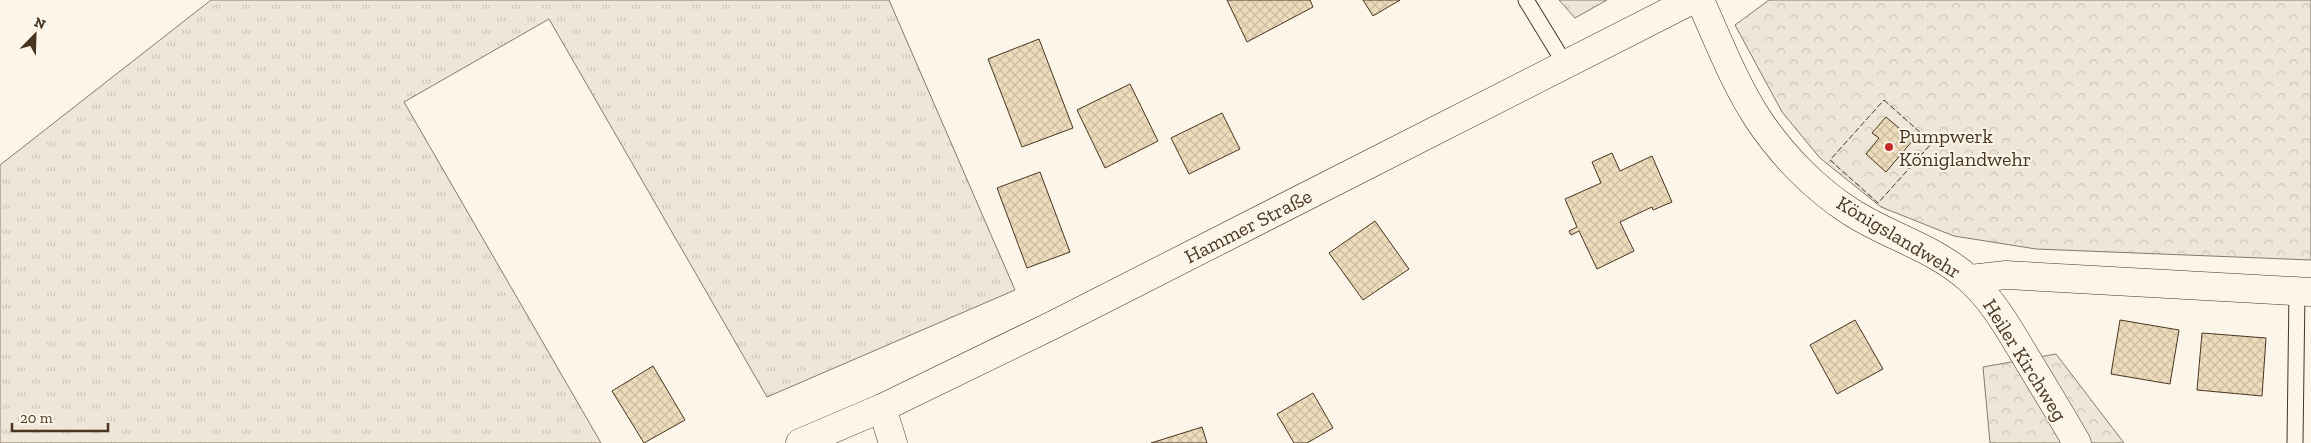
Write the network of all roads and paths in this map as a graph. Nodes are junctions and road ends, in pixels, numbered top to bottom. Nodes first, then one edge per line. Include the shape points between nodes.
1 (1526, 0) edge
2 (1692, 0) edge
3 (1700, 0) edge
4 (1565, 64) junction
5 (1970, 279) junction
6 (2304, 292) edge
7 (882, 408) junction
8 (800, 443) edge
9 (893, 443) edge
10 (2077, 443) edge
11 (2295, 443) edge

1 - 4 lane
2 - 4 main road, Hammer Straße
3 - 5 main road, Königslandwehr via 1739,86 1758,119 1784,153 1821,190 1852,213 1942,258
4 - 7 main road, Hammer Straße via 1053,325
5 - 6 main road, Königslandwehr via 2006,275
5 - 10 main road, Heiler Kirchweg via 1990,300 2007,326
6 - 11 lane, Königslandwehr
7 - 8 main road, Hammer Straße
7 - 9 main road

